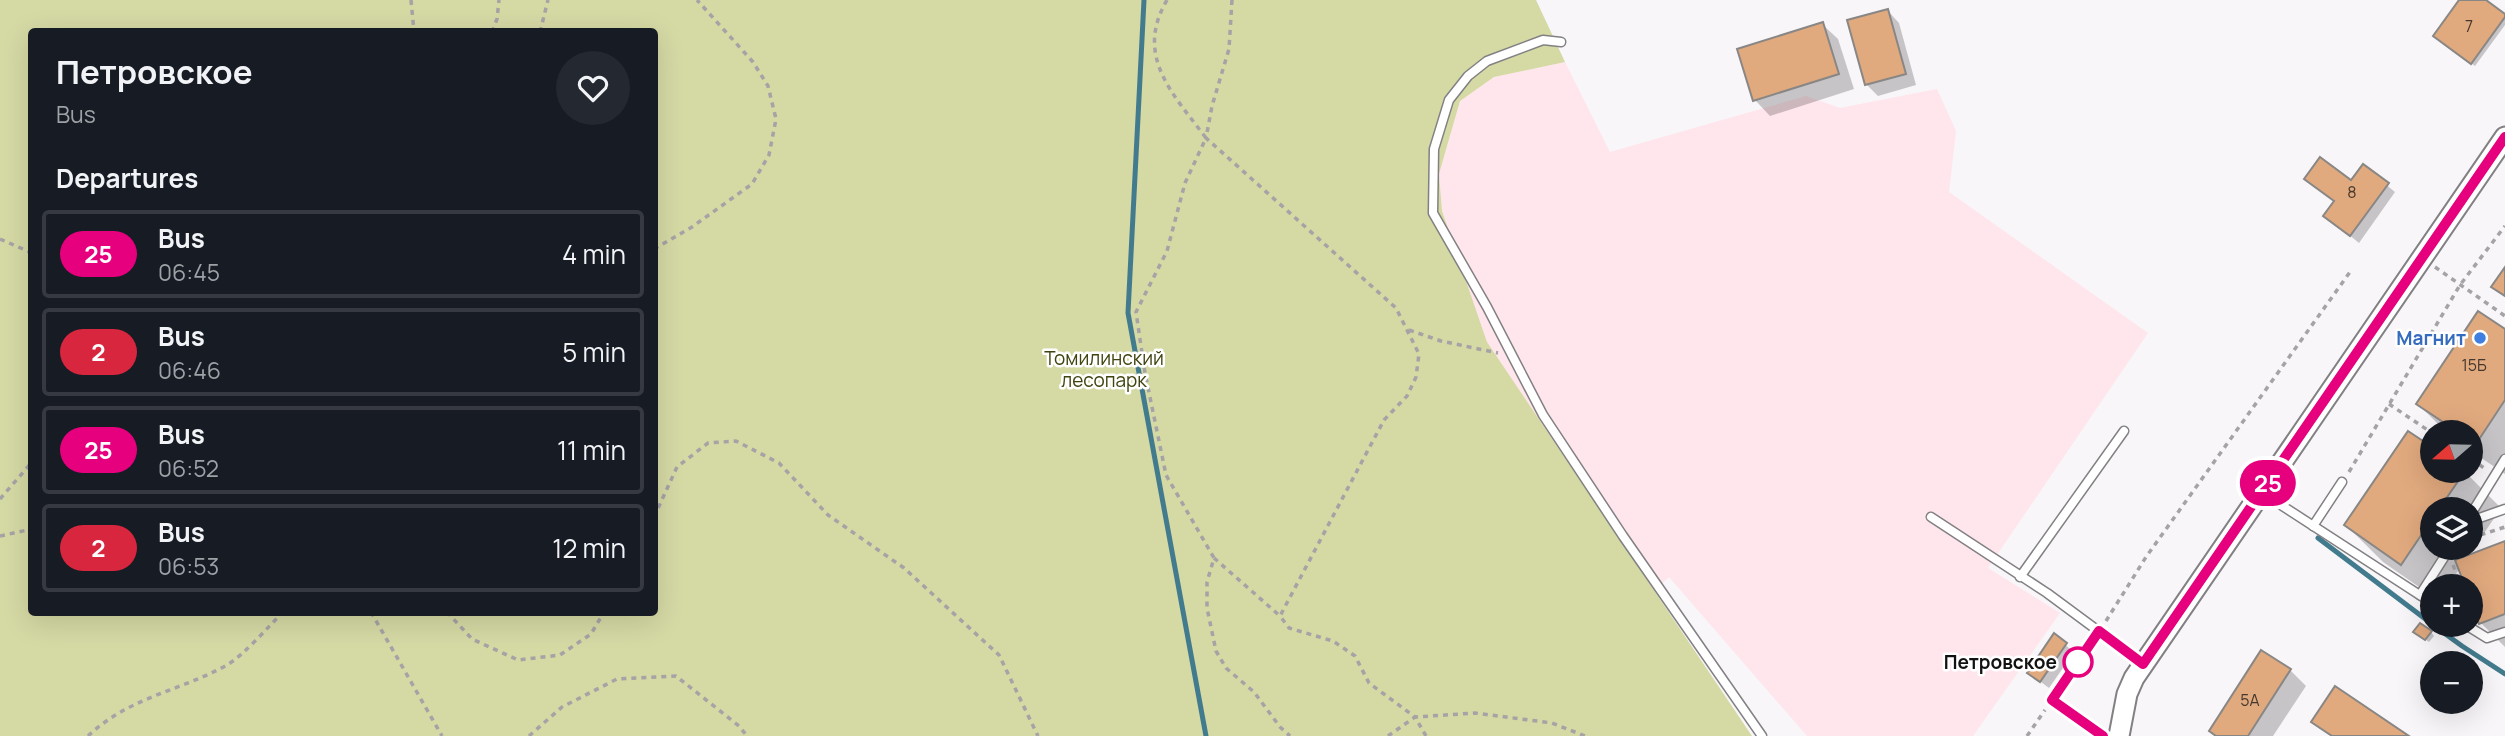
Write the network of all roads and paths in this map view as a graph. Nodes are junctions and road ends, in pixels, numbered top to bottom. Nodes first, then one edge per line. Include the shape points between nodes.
1 (411, 0) edge
2 (499, 0) edge
3 (548, 0) edge
4 (697, 0) edge
5 (1167, 0) edge
6 (1232, 0) edge
7 (414, 28) edge
8 (494, 28) edge
9 (541, 28) edge
10 (1561, 42) dead end
11 (2505, 137) edge
12 (1206, 138) junction
13 (2505, 226) edge
14 (0, 239) edge
15 (658, 247) edge
16 (28, 251) edge
17 (2431, 264) dead end
18 (2350, 272) dead end
19 (2460, 285) junction
20 (2505, 316) edge
21 (1409, 330) junction
22 (1513, 356) junction
23 (2389, 404) junction
24 (2420, 425) edge
25 (2124, 431) dead end
26 (2505, 459) edge
27 (28, 467) edge
28 (2343, 482) joint
29 (2261, 492) junction
30 (2482, 497) edge
31 (0, 499) edge
32 (658, 508) edge
33 (2505, 509) edge
34 (1931, 517) dead end
35 (2483, 517) edge
36 (2313, 526) junction
37 (2505, 527) edge
38 (28, 530) edge
39 (2483, 534) edge
40 (0, 536) edge
41 (1214, 558) junction
42 (2451, 560) dead end
43 (2456, 574) edge
44 (2020, 576) junction
45 (2420, 595) edge
46 (279, 616) edge
47 (373, 616) edge
48 (451, 616) edge
49 (602, 616) edge
50 (1280, 616) junction
51 (2099, 631) junction
52 (2505, 632) edge
53 (2483, 636) edge
54 (2143, 664) junction
55 (2052, 700) junction
56 (1415, 717) junction
57 (88, 736) edge
58 (442, 736) edge
59 (529, 736) edge
60 (747, 736) edge
61 (1038, 736) edge
62 (1290, 736) edge
63 (1388, 736) edge
64 (1426, 736) edge
65 (1585, 736) edge
66 (1762, 736) edge
67 (2027, 736) edge
68 (2103, 736) edge
69 (2119, 736) edge

1 - 7 path
2 - 8 path
3 - 9 path
4 - 15 path via 753,62 768,86 776,119 769,155 752,184
5 - 12 path via 1158,15 1154,47 1159,71
6 - 12 path via 1229,48
10 - 22 lane via 1543,40 1487,61 1468,76 1449,100 1434,149 1433,213
11 - 29 street
12 - 21 path via 1396,308
12 - 41 path via 1185,183 1167,251 1136,312 1166,475
13 - 19 path
14 - 16 path
17 - 19 path
18 - 51 path via 2146,557
19 - 20 path
19 - 23 path
21 - 22 path
21 - 50 path via 1419,354 1416,377 1407,396 1384,420
22 - 66 lane via 1543,415
23 - 24 path
23 - 28 path
25 - 44 lane
26 - 30 lane
27 - 31 path
28 - 36 lane
29 - 36 lane
29 - 54 street
32 - 61 path via 677,467 708,443 736,441 779,463 828,515 904,568 999,655
33 - 35 lane
34 - 44 lane
36 - 45 lane
37 - 39 path
38 - 40 path
41 - 50 path
41 - 62 path via 1207,582 1207,608 1216,651 1226,668 1254,692
42 - 43 path
44 - 51 lane
46 - 57 path via 230,663 126,707
47 - 58 path
48 - 49 path via 472,639 518,660 560,655 591,634
50 - 56 path via 1289,628 1333,641 1354,656 1369,683
51 - 54 lane
51 - 55 lane
52 - 53 lane
54 - 69 street via 2127,694
55 - 67 path
55 - 68 lane
56 - 63 path
56 - 64 path
56 - 65 path via 1475,713 1552,723
59 - 60 path via 562,707 617,679 676,676

